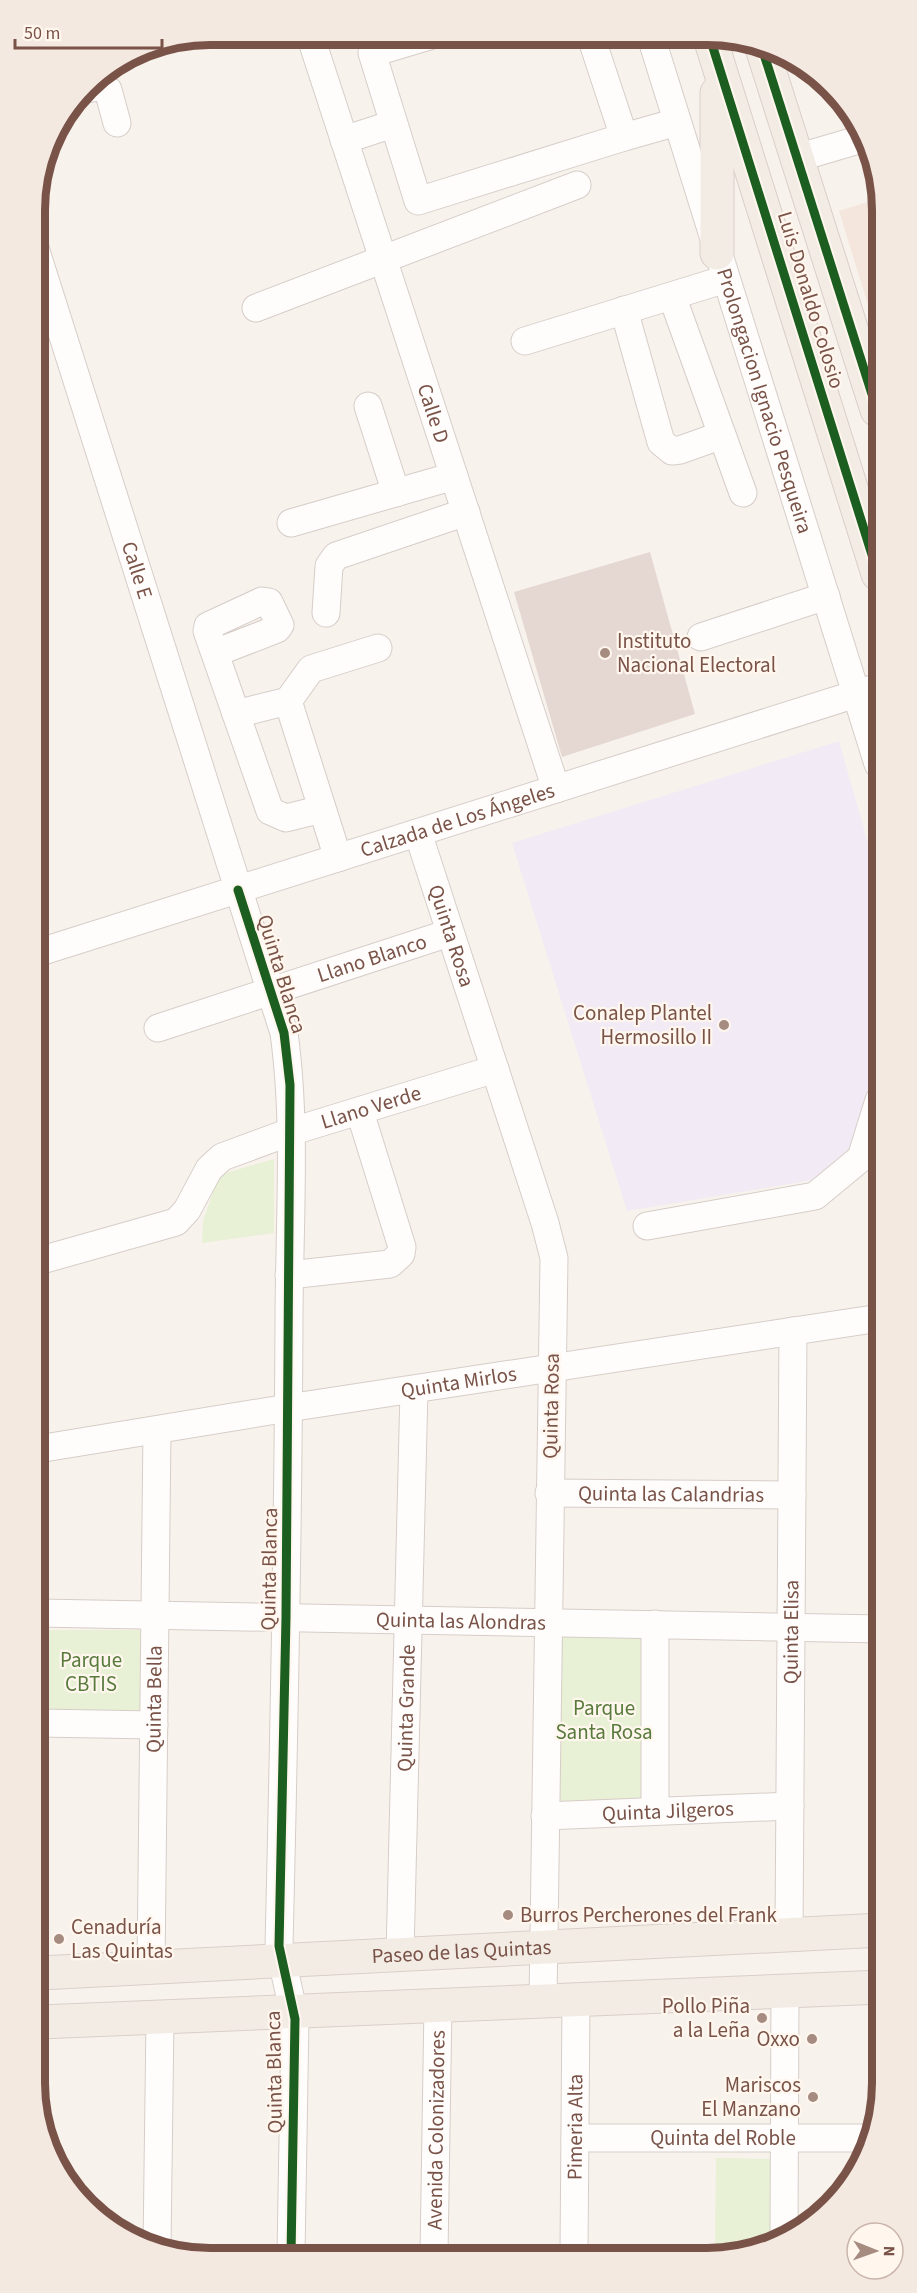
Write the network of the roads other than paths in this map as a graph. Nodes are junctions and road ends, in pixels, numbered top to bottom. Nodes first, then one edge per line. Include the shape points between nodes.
1 (313, 45) edge
2 (399, 45) edge
3 (594, 45) edge
4 (653, 45) edge
5 (713, 48) edge
6 (764, 56) edge
7 (100, 87) edge
8 (677, 122) junction
9 (117, 123) dead end
10 (393, 124) junction
11 (624, 137) junction
12 (344, 140) junction
13 (856, 141) edge
14 (797, 158) junction
15 (577, 185) dead end
16 (383, 259) junction
17 (721, 266) junction
18 (45, 280) edge
19 (672, 296) junction
20 (256, 308) dead end
21 (624, 310) junction
22 (525, 341) dead end
23 (872, 394) edge
24 (368, 406) dead end
25 (722, 435) junction
26 (454, 476) junction
27 (396, 493) junction
28 (743, 493) dead end
29 (466, 512) junction
30 (291, 523) dead end
31 (872, 554) edge
32 (826, 596) junction
33 (327, 613) dead end
34 (701, 637) dead end
35 (378, 648) dead end
36 (216, 653) dead end
37 (868, 690) edge
38 (288, 701) junction
39 (236, 714) junction
40 (872, 720) edge
41 (556, 789) junction
42 (322, 808) junction
43 (418, 833) junction
44 (338, 858) junction
45 (238, 890) junction
46 (450, 933) junction
47 (45, 950) edge
48 (270, 992) junction
49 (158, 1028) dead end
50 (495, 1069) junction
51 (360, 1112) junction
52 (872, 1123) edge
53 (290, 1132) junction
54 (647, 1226) dead end
55 (45, 1259) edge
56 (288, 1275) junction
57 (872, 1319) edge
58 (793, 1331) junction
59 (551, 1369) junction
60 (414, 1390) junction
61 (288, 1408) junction
62 (157, 1430) junction
63 (45, 1448) edge
64 (549, 1493) junction
65 (792, 1495) junction
66 (45, 1613) edge
67 (155, 1615) junction
68 (286, 1617) junction
69 (410, 1619) junction
70 (548, 1622) junction
71 (655, 1624) junction
72 (791, 1626) junction
73 (872, 1629) edge
74 (45, 1724) edge
75 (154, 1725) junction
76 (790, 1806) junction
77 (655, 1811) junction
78 (545, 1816) junction
79 (872, 1931) edge
80 (789, 1935) junction
81 (543, 1947) junction
82 (400, 1954) junction
83 (282, 1960) junction
84 (151, 1967) junction
85 (45, 1972) edge
86 (872, 1987) edge
87 (785, 1991) junction
88 (576, 2000) junction
89 (543, 2001) junction
90 (438, 2005) junction
91 (294, 2011) junction
92 (160, 2017) junction
93 (45, 2022) edge
94 (575, 2138) junction
95 (784, 2138) junction
96 (862, 2138) edge
97 (784, 2228) edge
98 (157, 2238) edge
99 (291, 2248) edge
100 (434, 2248) edge
101 (574, 2248) edge

1 - 12 street, Calle D
2 - 10 street via 372,53
3 - 11 street
4 - 8 street, Prolongacion Ignacio Pesqueira
5 - 17 main road
5 - 31 main road, Luis Donaldo Colosio
6 - 14 main road, Luis Donaldo Colosio
7 - 9 street via 108,90
8 - 11 street
8 - 17 street, Prolongacion Ignacio Pesqueira
10 - 11 street via 418,201
10 - 12 street
12 - 16 street, Calle D
13 - 14 street
14 - 23 main road, Luis Donaldo Colosio
15 - 16 street
16 - 20 street
16 - 26 street, Calle D
17 - 19 street
17 - 32 street, Prolongacion Ignacio Pesqueira
18 - 45 street, Calle E
19 - 21 street
19 - 25 street
21 - 22 street
21 - 25 street via 661,442 672,451
24 - 27 street
25 - 28 street
26 - 27 street
26 - 29 street, Calle D
27 - 30 street
29 - 33 street via 336,556 329,566
29 - 41 street, Calle D
32 - 34 street
32 - 37 street, Prolongacion Ignacio Pesqueira
35 - 38 street via 311,669
36 - 39 street
37 - 40 street, Prolongacion Ignacio Pesqueira
37 - 41 street, Calzada de Los Ángeles
38 - 39 street
38 - 42 street
39 - 42 street via 270,811 286,818
41 - 43 street, Calzada de Los Ángeles
42 - 44 street
43 - 44 street, Calzada de Los Ángeles
43 - 46 street, Quinta Rosa
44 - 45 street, Calzada de Los Ángeles
45 - 47 street, Calzada de Los Ángeles
45 - 48 street, Quinta Blanca
46 - 48 street, Llano Blanco
46 - 50 street, Quinta Rosa
48 - 49 street, Llano Blanco
48 - 53 street, Quinta Blanca via 284,1033
50 - 51 street, Llano Verde
50 - 59 street, Quinta Rosa via 551,1243 555,1273
51 - 53 street, Llano Verde
51 - 56 street via 401,1254 390,1264
52 - 54 street via 861,1158 815,1196
53 - 55 street, Llano Verde via 214,1162 188,1210 176,1222
53 - 56 street, Quinta Blanca
56 - 61 street, Quinta Blanca
57 - 58 street, Quinta Mirlos
58 - 59 street, Quinta Mirlos
58 - 65 street, Quinta Elisa
59 - 60 street, Quinta Mirlos
59 - 64 street, Quinta Rosa
60 - 61 street, Quinta Mirlos
60 - 69 street, Quinta Grande
61 - 62 street, Quinta Mirlos
61 - 68 street, Quinta Blanca
62 - 63 street, Quinta Mirlos
62 - 67 street, Quinta Bella
64 - 65 street, Quinta las Calandrias
64 - 70 street, Quinta Rosa
65 - 72 street, Quinta Elisa
66 - 67 street, Quinta las Alondras
67 - 68 street, Quinta las Alondras
67 - 75 street, Quinta Bella
68 - 69 street, Quinta las Alondras
68 - 83 street, Quinta Blanca via 279,1935
69 - 70 street, Quinta las Alondras
69 - 82 street, Quinta Grande
70 - 71 street, Quinta las Alondras
70 - 78 street, Quinta Rosa
71 - 72 street, Quinta las Alondras
71 - 77 street
72 - 73 street, Quinta las Alondras
72 - 76 street, Quinta Elisa
74 - 75 street
75 - 84 street, Quinta Bella
76 - 77 street, Quinta Jilgeros
76 - 80 street, Quinta Elisa
77 - 78 street, Quinta Jilgeros
78 - 81 street, Quinta Rosa
79 - 80 main road, Paseo de las Quintas
80 - 81 main road, Paseo de las Quintas
81 - 82 main road, Paseo de las Quintas
81 - 89 street, Quinta Rosa
82 - 83 main road, Paseo de las Quintas
83 - 84 main road, Paseo de las Quintas
83 - 91 street, Quinta Blanca
84 - 85 main road, Paseo de las Quintas
86 - 87 main road
87 - 88 main road
87 - 95 street
88 - 89 main road
88 - 94 street, Pimeria Alta
89 - 90 main road
90 - 91 main road
90 - 100 street, Avenida Colonizadores
91 - 92 main road
91 - 99 street, Quinta Blanca
92 - 93 main road
92 - 98 street
94 - 95 street, Quinta del Roble
94 - 101 street, Pimeria Alta
95 - 96 street, Quinta del Roble
95 - 97 street

